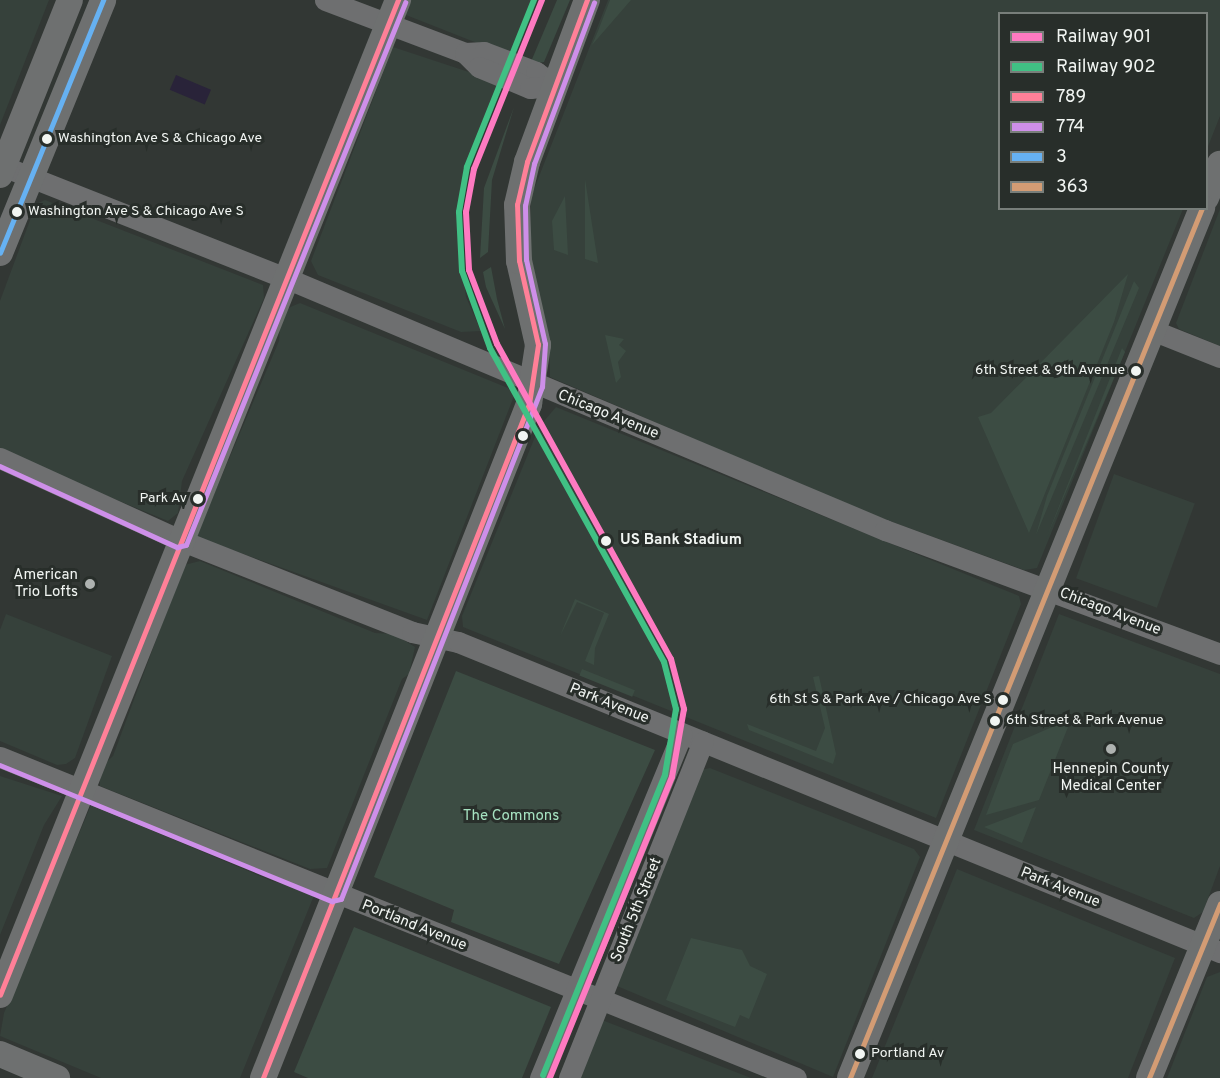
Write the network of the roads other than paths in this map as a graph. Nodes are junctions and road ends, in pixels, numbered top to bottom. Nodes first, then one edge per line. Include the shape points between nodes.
1 (70, 0) edge
2 (103, 0) edge
3 (325, 0) edge
4 (398, 0) edge
5 (587, 0) edge
6 (388, 24) junction
7 (555, 86) junction
8 (1220, 164) edge
9 (1, 169) edge
10 (31, 177) junction
11 (1208, 193) edge
12 (1201, 210) edge
13 (0, 253) edge
14 (286, 278) junction
15 (1152, 330) junction
16 (1220, 357) edge
17 (535, 385) junction
18 (0, 459) edge
19 (180, 540) junction
20 (1048, 588) junction
21 (439, 636) junction
22 (1220, 654) edge
23 (682, 734) junction
24 (703, 742) junction
25 (0, 757) edge
26 (79, 790) junction
27 (946, 842) junction
28 (335, 894) junction
29 (1220, 904) edge
30 (1212, 949) edge
31 (574, 990) junction
32 (0, 995) edge
33 (602, 1000) junction
34 (0, 1054) edge
35 (57, 1078) edge
36 (263, 1078) edge
37 (540, 1078) edge
38 (569, 1078) edge
39 (796, 1078) edge
40 (850, 1078) edge
41 (1149, 1078) edge

1 - 9 main road
2 - 10 main road
3 - 6 street
4 - 6 main road
5 - 7 main road
6 - 7 street via 465,53 479,67 530,88
6 - 14 main road
7 - 17 main road via 527,162 516,214 519,261 538,345
8 - 11 main road
9 - 10 street, Chicago Avenue
10 - 13 main road
10 - 14 street, Chicago Avenue
12 - 15 main road
14 - 17 street, Chicago Avenue
14 - 19 main road
15 - 16 street
15 - 20 main road
17 - 20 street, Chicago Avenue via 885,530
17 - 21 main road
18 - 19 street, Park Avenue
19 - 21 street, Park Avenue via 412,632
19 - 26 main road
20 - 22 street, Chicago Avenue
20 - 27 main road
21 - 23 street, Park Avenue
21 - 28 main road
23 - 24 street, Park Avenue
23 - 31 street, South 5th Street
24 - 27 street, Park Avenue
24 - 33 street, South 5th Street
25 - 26 street, Portland Avenue
26 - 28 street, Portland Avenue
26 - 32 main road
27 - 30 street, Park Avenue
27 - 40 main road
28 - 31 street, Portland Avenue
28 - 36 main road
29 - 30 main road
30 - 41 main road
31 - 33 street, Portland Avenue
31 - 37 street, South 5th Street
33 - 38 street, South 5th Street
33 - 39 street, Portland Avenue
34 - 35 main road

